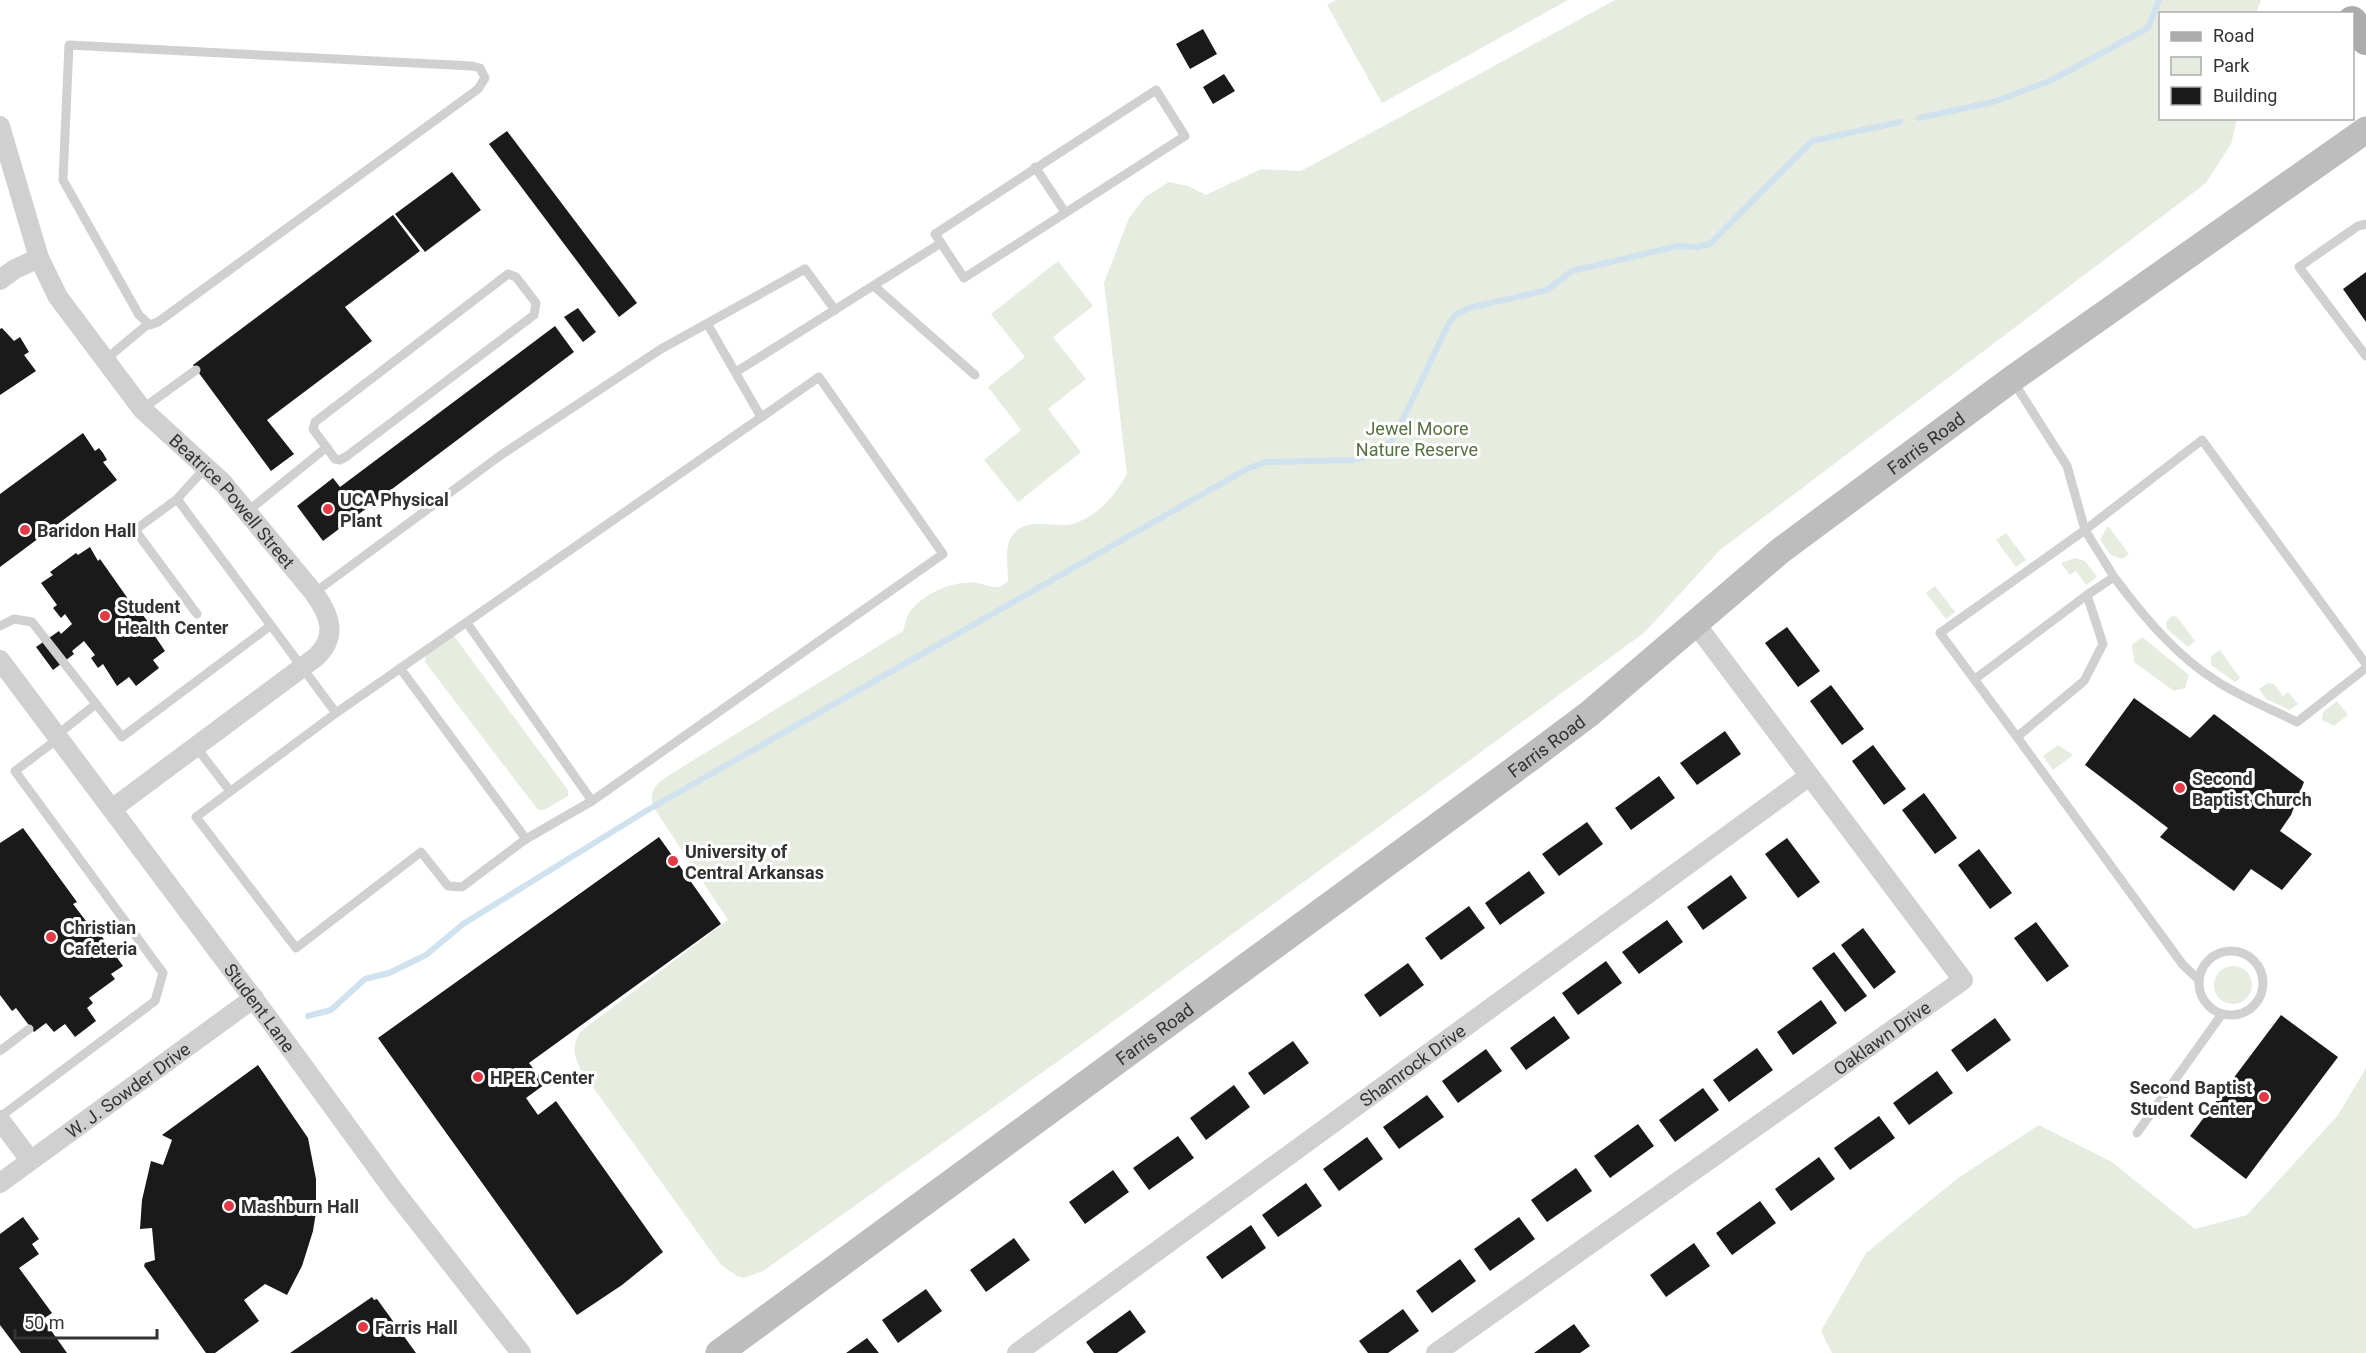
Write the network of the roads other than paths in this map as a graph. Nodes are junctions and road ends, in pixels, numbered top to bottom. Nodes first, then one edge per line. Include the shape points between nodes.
1 (2361, 0) edge
2 (2366, 6) edge
3 (2354, 24) edge
4 (2366, 40) edge
5 (0, 126) edge
6 (2366, 130) edge
7 (1035, 167) junction
8 (1065, 212) junction
9 (2366, 224) edge
10 (941, 243) junction
11 (39, 258) junction
12 (0, 280) edge
13 (874, 286) junction
14 (835, 310) junction
15 (148, 324) junction
16 (708, 325) junction
17 (2366, 356) edge
18 (105, 360) junction
19 (196, 370) dead end
20 (736, 372) junction
21 (975, 375) dead end
22 (2012, 379) junction
23 (142, 410) junction
24 (761, 417) junction
25 (327, 447) junction
26 (206, 467) junction
27 (177, 499) junction
28 (248, 511) junction
29 (2085, 530) junction
30 (2114, 578) junction
31 (314, 593) junction
32 (2087, 595) junction
33 (197, 614) dead end
34 (467, 623) junction
35 (1695, 623) junction
36 (0, 626) edge
37 (270, 627) junction
38 (0, 660) edge
39 (2366, 666) edge
40 (302, 668) junction
41 (400, 668) junction
42 (1975, 680) junction
43 (96, 704) junction
44 (336, 713) junction
45 (58, 736) junction
46 (2017, 737) junction
47 (196, 747) junction
48 (1808, 777) junction
49 (230, 791) junction
50 (592, 801) junction
51 (112, 809) junction
52 (526, 839) junction
53 (2199, 980) junction
54 (254, 998) junction
55 (2222, 1014) junction
56 (29, 1029) dead end
57 (0, 1051) edge
58 (0, 1118) edge
59 (2137, 1133) dead end
60 (30, 1160) junction
61 (0, 1184) edge
62 (521, 1353) edge
63 (719, 1353) edge
64 (1017, 1353) edge
65 (1436, 1353) edge

1 - 2 main road
3 - 4 main road
5 - 11 street, Beatrice Powell Street
6 - 22 street, Farris Road
7 - 8 lane
7 - 8 lane via 1156,90 1185,136
7 - 10 lane via 935,234
8 - 10 lane via 964,278
9 - 17 lane via 2299,267
10 - 13 lane
11 - 12 street
11 - 18 street, Beatrice Powell Street via 58,297
13 - 14 lane
13 - 21 lane
14 - 16 lane via 805,269
14 - 20 lane
15 - 15 lane via 158,322 470,95 483,82 484,72 472,66 69,45 63,180
15 - 18 lane
16 - 20 lane
16 - 31 lane via 661,349 501,455
18 - 23 street, Beatrice Powell Street
19 - 23 lane
20 - 24 lane
22 - 29 lane via 2067,466
22 - 35 street, Farris Road via 1780,551
23 - 26 street, Beatrice Powell Street
24 - 34 lane
24 - 50 lane via 819,377 943,554
25 - 25 lane via 337,460 345,458 530,319 536,312 536,303 516,277 508,274 501,279 317,420 313,429
25 - 28 lane
26 - 27 lane
26 - 28 street, Beatrice Powell Street
27 - 33 lane via 135,530
27 - 37 lane
28 - 31 street, Beatrice Powell Street
29 - 30 lane
29 - 39 lane via 2202,440
29 - 42 lane via 1940,633
30 - 32 lane
30 - 39 lane via 2148,622 2190,662 2217,682 2297,722
31 - 40 street, Beatrice Powell Street via 328,616 330,633 324,649
32 - 42 lane
32 - 46 lane via 2103,644 2084,681
34 - 41 lane
34 - 50 lane
35 - 48 street, Oaklawn Drive
35 - 63 street, Farris Road via 1533,756
36 - 43 lane via 14,619 32,622
37 - 40 lane
37 - 43 lane via 122,737
38 - 45 street, Student Lane
40 - 44 lane
40 - 47 street, Beatrice Powell Street
41 - 44 lane
41 - 52 lane
42 - 46 lane
43 - 45 lane
44 - 49 lane
45 - 51 street, Student Lane
45 - 58 lane via 15,771 163,973 155,1001
46 - 53 lane via 2183,964
47 - 49 lane
47 - 51 street, Beatrice Powell Street
48 - 64 street, Shamrock Drive
48 - 65 street, Oaklawn Drive via 1963,980
49 - 52 lane via 196,817 296,948 422,852 448,886 457,888
50 - 52 lane
51 - 54 street, Student Lane
53 - 55 lane via 2208,1006
53 - 55 lane via 2204,965 2221,952 2243,953 2259,967 2263,987 2255,1005 2237,1015
54 - 60 street, W. J. Sowder Drive
54 - 62 street, Student Lane via 395,1192
55 - 59 lane
56 - 57 lane
58 - 60 street
60 - 61 street, W. J. Sowder Drive

